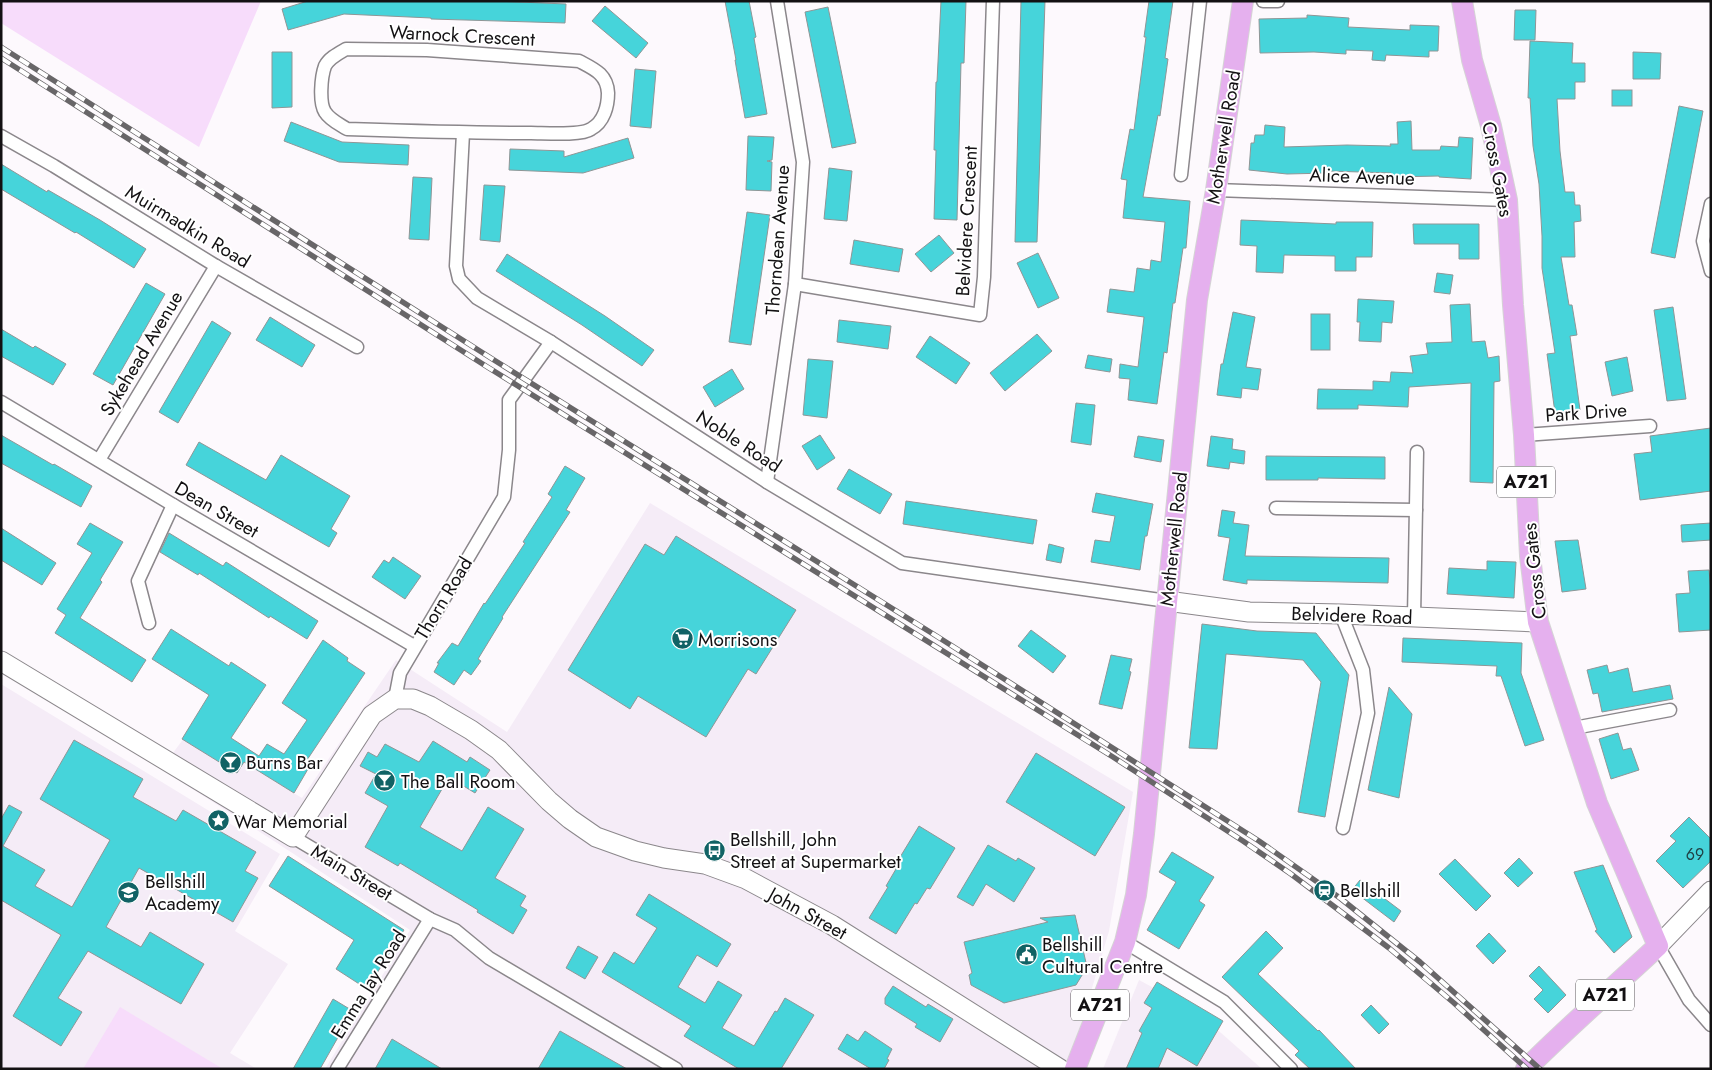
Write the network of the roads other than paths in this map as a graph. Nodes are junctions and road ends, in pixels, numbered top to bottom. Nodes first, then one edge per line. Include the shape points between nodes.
1 (777, 1) edge
2 (993, 1) edge
3 (1200, 1) edge
4 (1243, 1) edge
5 (1263, 1) edge
6 (1278, 1) edge
7 (1462, 1) edge
8 (463, 133) junction
9 (1, 136) edge
10 (1181, 175) dead end
11 (1216, 190) junction
12 (1508, 200) junction
13 (1711, 204) edge
14 (216, 266) junction
15 (1711, 271) edge
16 (795, 284) junction
17 (551, 342) junction
18 (357, 347) dead end
19 (1, 402) edge
20 (1650, 426) dead end
21 (1524, 435) junction
22 (1417, 452) dead end
23 (99, 460) junction
24 (767, 482) junction
25 (173, 505) junction
26 (1276, 508) dead end
27 (1416, 510) junction
28 (1167, 601) junction
29 (1341, 614) junction
30 (1414, 617) junction
31 (1538, 622) junction
32 (149, 623) dead end
33 (414, 646) junction
34 (1, 661) edge
35 (395, 699) junction
36 (1670, 710) dead end
37 (1574, 728) junction
38 (1343, 828) dead end
39 (293, 837) junction
40 (1711, 891) edge
41 (430, 919) junction
42 (1125, 942) junction
43 (1658, 946) junction
44 (1711, 1025) edge
45 (338, 1069) edge
46 (676, 1069) edge
47 (1060, 1069) edge
48 (1075, 1069) edge
49 (1291, 1069) edge
50 (1526, 1069) edge

1 - 16 street, Thorndean Avenue via 803,162
2 - 16 street, Belvidere Crescent via 980,315
3 - 10 street, Motherwell Road
4 - 11 main road, Motherwell Road / A721
5 - 6 street
7 - 12 main road, Cross Gates / A721 via 1472,60
8 - 8 street, Warnock Crescent via 347,129 324,111 321,91 326,66 346,49 427,50 579,62 598,71 607,83 608,99 604,113 590,130
8 - 17 street, Noble Road via 456,266 459,279 477,298
9 - 14 street, Muirmadkin Road
11 - 12 street, Alice Avenue
11 - 28 main road, Motherwell Road / A721 via 1197,300
12 - 21 main road, Cross Gates / A721
13 - 15 street via 1703,241
14 - 18 street, Muirmadkin Road
14 - 23 street, Sykehead Avenue
16 - 24 street, Thorndean Avenue
17 - 24 street, Noble Road
17 - 33 street, Thorn Road via 509,400 509,450 504,497
19 - 23 street, Dean Street
20 - 21 street, Park Drive
21 - 31 main road, Cross Gates / A721 via 1530,556
22 - 27 street
23 - 25 street, Dean Street
24 - 28 street, Noble Road via 902,563
25 - 32 street via 138,581
25 - 33 street, Dean Street
26 - 27 street
27 - 30 street
28 - 29 street, Belvidere Road via 1249,612
28 - 42 main road, Motherwell Road / A721 via 1144,834 1136,895
29 - 30 street, Belvidere Road
29 - 38 street via 1363,670 1368,714
30 - 31 street, Belvidere Road
31 - 37 main road, Cross Gates / A721
33 - 35 street, Thorn Road via 400,673
34 - 39 street, Main Street
35 - 39 street via 372,715
35 - 47 street, John Street via 413,699 471,730 499,750 570,819 596,837 634,851 705,864 746,879 832,925
36 - 37 street
37 - 43 main road, Cross Gates / A721 via 1597,804
39 - 41 street, Main Street
40 - 43 street
41 - 45 street, Emma Jay Road
41 - 46 street, Main Street via 455,930 489,958
42 - 48 main road, Motherwell Road / A721
42 - 49 street via 1224,1002
43 - 44 street via 1689,1000
43 - 50 main road, A721

